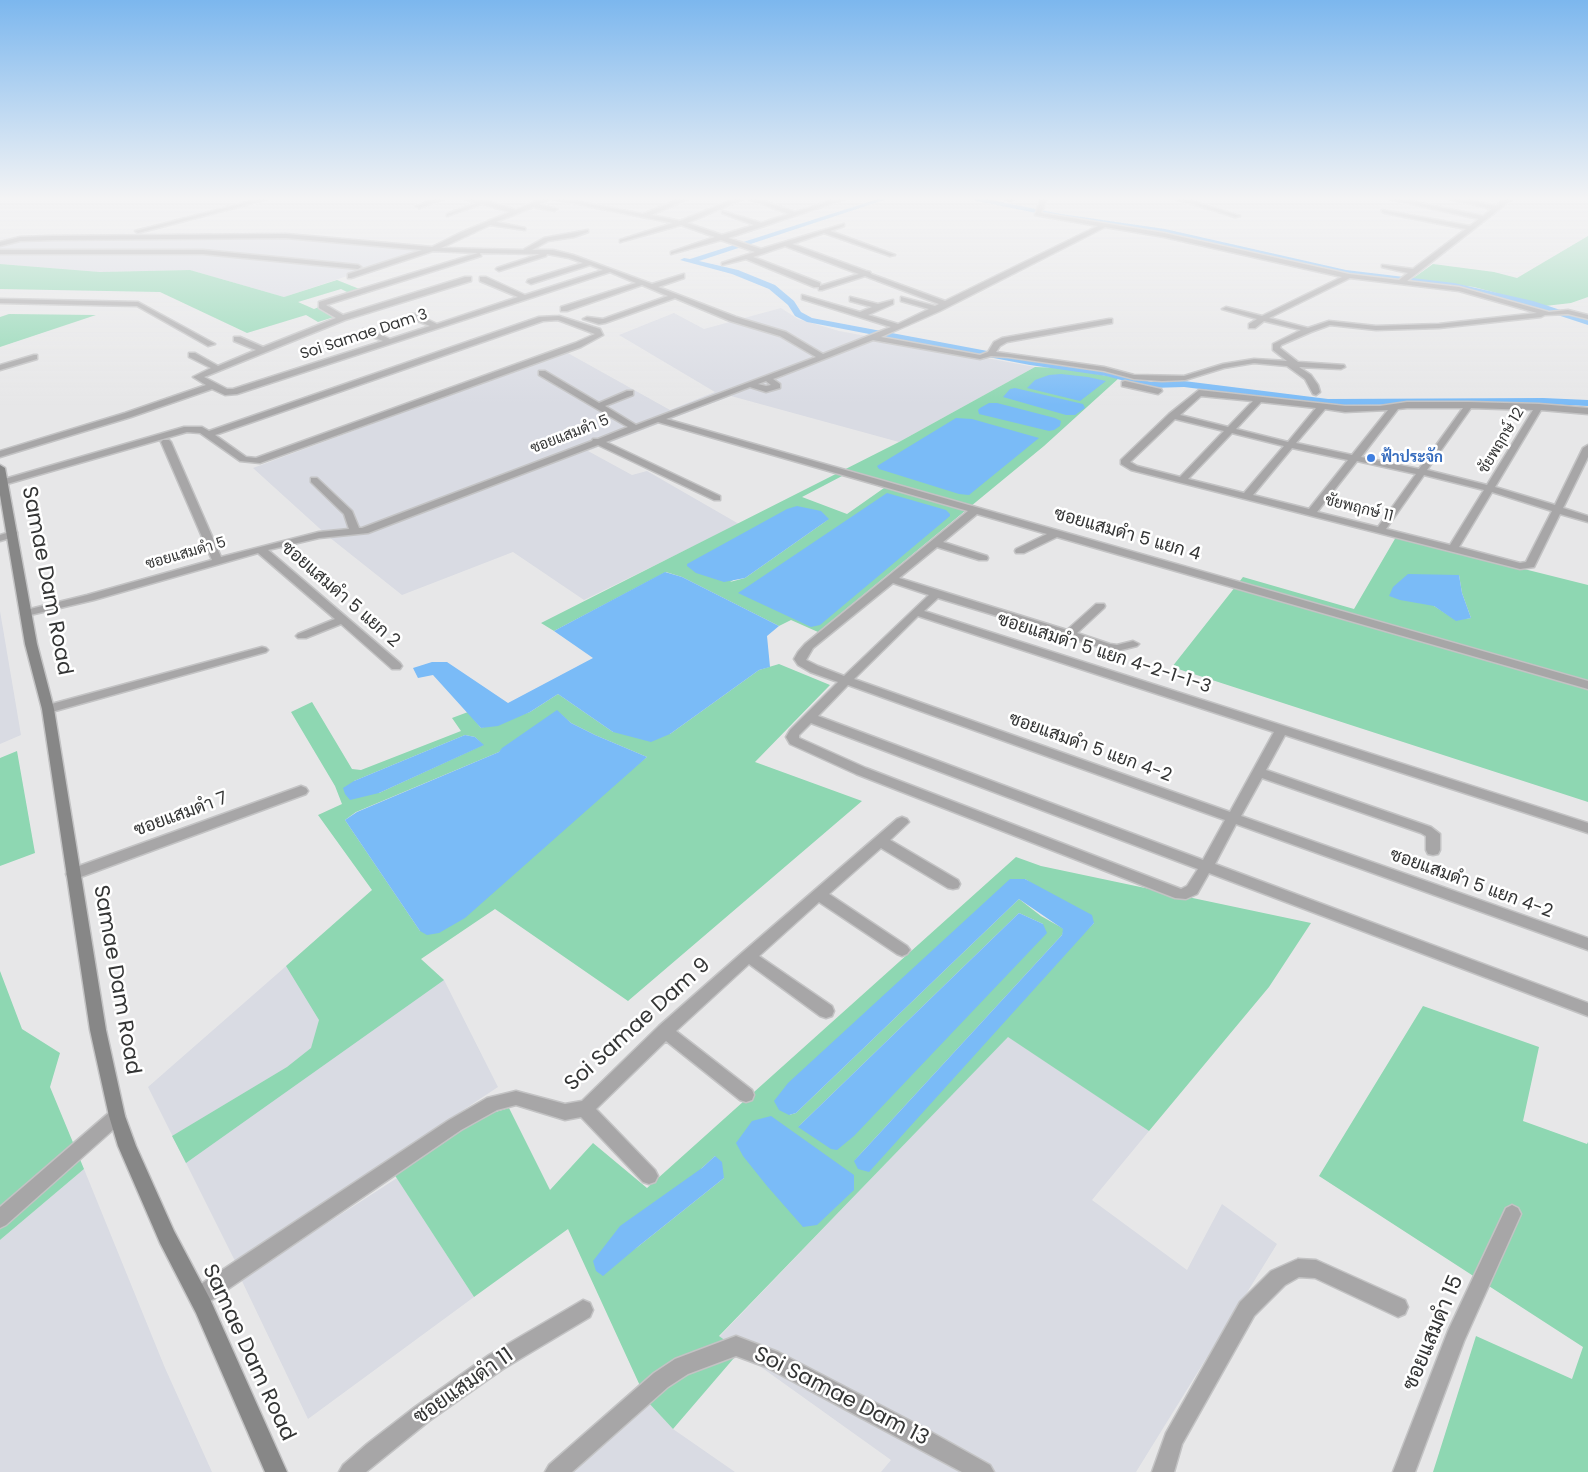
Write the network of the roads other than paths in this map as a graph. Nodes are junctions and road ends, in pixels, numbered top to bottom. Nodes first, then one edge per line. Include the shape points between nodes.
1 (376, 268) edge
2 (439, 268) edge
3 (506, 268) edge
4 (575, 268) edge
5 (603, 268) edge
6 (773, 268) edge
7 (853, 268) edge
8 (1019, 268) edge
9 (1312, 268) edge
10 (1393, 268) edge
11 (1421, 268) edge
12 (499, 270) dead end
13 (610, 270) junction
14 (1416, 272) junction
15 (868, 273) junction
16 (351, 276) dead end
17 (681, 276) dead end
18 (1349, 276) junction
19 (468, 278) dead end
20 (483, 279) dead end
21 (1403, 280) junction
22 (531, 282) dead end
23 (642, 283) junction
24 (651, 287) junction
25 (675, 296) junction
26 (525, 298) junction
27 (805, 298) dead end
28 (854, 299) dead end
29 (904, 299) dead end
30 (0, 301) edge
31 (890, 302) dead end
32 (946, 304) junction
33 (879, 307) junction
34 (564, 309) dead end
35 (937, 309) junction
36 (1226, 310) dead end
37 (1556, 314) junction
38 (861, 315) junction
39 (413, 316) dead end
40 (1588, 317) edge
41 (342, 318) junction
42 (1262, 318) junction
43 (587, 319) dead end
44 (1109, 321) dead end
45 (436, 326) junction
46 (1252, 326) dead end
47 (898, 327) junction
48 (1308, 330) junction
49 (366, 332) dead end
50 (872, 338) junction
51 (237, 339) dead end
52 (389, 341) junction
53 (211, 344) dead end
54 (263, 350) junction
55 (991, 354) junction
56 (192, 355) dead end
57 (822, 356) junction
58 (34, 358) dead end
59 (1293, 364) junction
60 (1340, 367) dead end
61 (0, 368) edge
62 (216, 368) junction
63 (542, 373) dead end
64 (1134, 377) junction
65 (212, 386) junction
66 (1158, 391) dead end
67 (1316, 392) dead end
68 (630, 393) dead end
69 (1260, 399) junction
70 (598, 406) junction
71 (1469, 406) junction
72 (1322, 407) junction
73 (1395, 407) junction
74 (1538, 407) junction
75 (1588, 411) edge
76 (1172, 416) junction
77 (656, 419) junction
78 (634, 427) junction
79 (1230, 431) junction
80 (208, 434) junction
81 (596, 441) junction
82 (166, 442) dead end
83 (1290, 445) junction
84 (1588, 448) edge
85 (0, 454) edge
86 (1354, 459) junction
87 (0, 468) edge
88 (1422, 472) junction
89 (314, 480) dead end
90 (1182, 480) junction
91 (4, 482) junction
92 (1489, 488) junction
93 (1246, 497) junction
94 (716, 498) dead end
95 (1557, 509) junction
96 (976, 510) junction
97 (1311, 513) junction
98 (1588, 519) edge
99 (1380, 530) junction
100 (355, 532) junction
101 (1056, 533) junction
102 (6, 536) edge
103 (935, 543) junction
104 (260, 549) junction
105 (1453, 549) junction
106 (1020, 551) dead end
107 (983, 558) dead end
108 (218, 561) junction
109 (890, 579) junction
110 (936, 594) junction
111 (1100, 606) dead end
112 (916, 612) junction
113 (26, 613) junction
114 (342, 620) junction
115 (1069, 635) junction
116 (302, 636) dead end
117 (1133, 644) dead end
118 (262, 650) dead end
119 (396, 666) dead end
120 (848, 680) junction
121 (1588, 685) edge
122 (48, 709) junction
123 (810, 718) junction
124 (1282, 729) junction
125 (1259, 772) junction
126 (301, 791) dead end
127 (1233, 818) junction
128 (902, 822) dead end
129 (1588, 828) edge
130 (880, 841) junction
131 (1433, 850) dead end
132 (1206, 867) junction
133 (74, 874) junction
134 (953, 884) dead end
135 (819, 895) junction
136 (1588, 944) edge
137 (902, 950) dead end
138 (748, 956) junction
139 (1588, 1010) edge
140 (826, 1011) dead end
141 (665, 1031) junction
142 (746, 1095) dead end
143 (584, 1108) junction
144 (117, 1116) junction
145 (649, 1176) dead end
146 (1512, 1214) dead end
147 (0, 1219) edge
148 (199, 1297) junction
149 (1398, 1307) dead end
150 (583, 1310) dead end
151 (276, 1472) edge
152 (350, 1472) edge
153 (556, 1472) edge
154 (983, 1472) edge
155 (1163, 1472) edge
156 (1404, 1472) edge

1 - 16 street
2 - 41 street via 322,304
3 - 12 street
4 - 22 street
5 - 13 street
6 - 15 street via 819,287
7 - 15 street
8 - 32 street, ซอยแสมดำ 5
9 - 18 street
10 - 14 street
11 - 14 street
13 - 23 street
13 - 26 street, Soi Samae Dam 3
14 - 21 street
15 - 32 street
17 - 24 street
18 - 21 street
18 - 42 street
19 - 41 street, Soi Samae Dam 3
20 - 26 street
21 - 37 street via 1481,294
23 - 24 street
23 - 34 street
24 - 25 street
25 - 43 street via 605,321
25 - 57 street via 783,334
26 - 45 street, Soi Samae Dam 3
27 - 38 street
28 - 33 street
29 - 35 street
30 - 53 street via 138,304
31 - 33 street
32 - 35 street, ซอยแสมดำ 5
33 - 38 street
35 - 47 street, ซอยแสมดำ 5
36 - 42 street
37 - 40 street
37 - 48 street via 1430,326 1376,328 1329,323
38 - 47 street
39 - 45 street
41 - 54 street, Soi Samae Dam 3
42 - 46 street
42 - 48 street
44 - 55 street via 1000,342
45 - 52 street, Soi Samae Dam 3
47 - 50 street, ซอยแสมดำ 5
48 - 59 street via 1277,344 1276,348
49 - 52 street
50 - 55 street via 980,357
50 - 57 street, ซอยแสมดำ 5
51 - 54 street
52 - 65 street, Soi Samae Dam 3 via 234,392
54 - 62 street, Soi Samae Dam 3
55 - 64 street via 1036,356
56 - 62 street
57 - 77 street, ซอยแสมดำ 5
58 - 61 street
59 - 60 street
59 - 64 street via 1240,362 1185,378
59 - 67 street via 1308,377
62 - 65 street, Soi Samae Dam 3 via 197,377
63 - 70 street
64 - 66 street via 1125,384
65 - 85 street
68 - 70 street
69 - 72 street
69 - 76 street via 1207,393 1196,395
69 - 79 street
70 - 78 street
71 - 73 street
71 - 74 street
71 - 88 street
72 - 73 street
72 - 83 street
73 - 86 street
74 - 75 street
74 - 92 street, ชัยพฤกษ์ 12
76 - 79 street
76 - 90 street, ชัยพฤกษ์ 11 via 1124,462 1128,466
77 - 78 street, ซอยแสมดำ 5
77 - 96 street, ซอยแสมดำ 5 แยก 4
78 - 81 street, ซอยแสมดำ 5
79 - 83 street
79 - 90 street
80 - 80 street via 243,459 257,461 599,335 597,331 559,318 542,319
80 - 91 street via 202,430 187,429
81 - 94 street
81 - 100 street, ซอยแสมดำ 5
82 - 108 street
83 - 86 street
83 - 93 street
84 - 95 street
86 - 88 street
86 - 97 street
87 - 91 street, Samae Dam Road
88 - 92 street
88 - 99 street
89 - 100 street via 349,513
90 - 93 street, ชัยพฤกษ์ 11
91 - 102 street, Samae Dam Road
92 - 95 street
92 - 105 street, ชัยพฤกษ์ 12
93 - 97 street, ชัยพฤกษ์ 11
95 - 98 street
95 - 105 street, ชัยพฤกษ์ 11 via 1530,564 1526,566
96 - 101 street, ซอยแสมดำ 5 แยก 4
96 - 103 street, ซอยแสมดำ 5 แยก 4-2
97 - 99 street, ชัยพฤกษ์ 11
99 - 105 street, ชัยพฤกษ์ 11
100 - 104 street, ซอยแสมดำ 5 via 319,534
101 - 106 street
101 - 121 street, ซอยแสมดำ 5 แยก 4
102 - 113 street, Samae Dam Road
103 - 107 street
103 - 109 street, ซอยแสมดำ 5 แยก 4-2
104 - 108 street, ซอยแสมดำ 5
104 - 114 street, ซอยแสมดำ 5 แยก 2
108 - 113 street, ซอยแสมดำ 5
109 - 110 street
109 - 120 street, ซอยแสมดำ 5 แยก 4-2 via 802,654 800,659 807,666
110 - 112 street
110 - 115 street
111 - 115 street
112 - 120 street
112 - 124 street, ซอยแสมดำ 5 แยก 4-2-1-1-3
113 - 122 street, Samae Dam Road
114 - 116 street
114 - 119 street, ซอยแสมดำ 5 แยก 2
115 - 117 street via 1116,648
118 - 122 street
120 - 123 street
120 - 127 street, ซอยแสมดำ 5 แยก 4-2
122 - 133 street, Samae Dam Road
123 - 132 street
123 - 132 street via 792,737 802,746 1174,893 1186,894 1192,890
124 - 125 street
124 - 129 street, ซอยแสมดำ 5 แยก 4-2-1-1-3
125 - 127 street
125 - 131 street via 1426,830 1433,834
126 - 133 street, ซอยแสมดำ 7
127 - 132 street
127 - 136 street, ซอยแสมดำ 5 แยก 4-2
128 - 130 street, Soi Samae Dam 9
130 - 134 street
130 - 135 street, Soi Samae Dam 9
132 - 139 street
133 - 144 street, Samae Dam Road via 98,1030
135 - 137 street
135 - 138 street, Soi Samae Dam 9
138 - 140 street
138 - 141 street, Soi Samae Dam 9
141 - 142 street
141 - 143 street, Soi Samae Dam 9
143 - 145 street
143 - 148 street, Soi Samae Dam 9 via 565,1112 516,1098 493,1103 455,1125
144 - 147 street
144 - 148 street, Samae Dam Road via 167,1237
146 - 156 street, ซอยแสมดำ 15 via 1455,1338
148 - 151 street, Samae Dam Road
149 - 155 street via 1316,1269 1298,1268 1278,1278 1247,1309 1222,1350 1173,1440
150 - 152 street, ซอยแสมดำ 11 via 496,1362 422,1414
153 - 154 street, Soi Samae Dam 13 via 661,1380 682,1366 736,1346 771,1359

